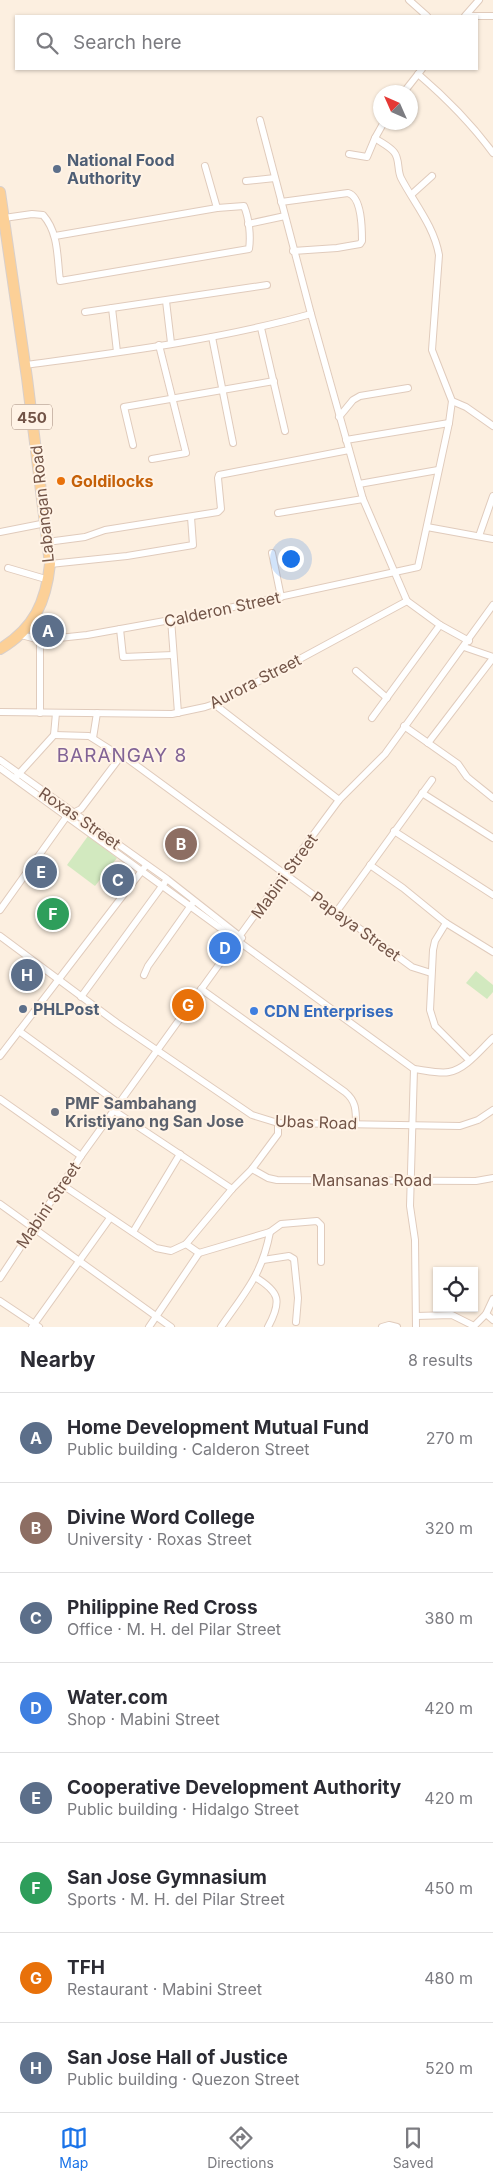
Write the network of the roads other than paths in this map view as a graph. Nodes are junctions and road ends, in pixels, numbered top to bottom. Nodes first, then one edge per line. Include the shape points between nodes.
1 (409, 0) edge
2 (479, 0) edge
3 (426, 15) edge
4 (466, 15) edge
5 (478, 16) edge
6 (493, 16) edge
7 (420, 71) edge
8 (409, 85) edge
9 (260, 120) dead end
10 (380, 130) edge
11 (375, 138) junction
12 (493, 153) edge
13 (349, 154) dead end
14 (205, 166) dead end
15 (432, 176) dead end
16 (275, 178) junction
17 (246, 181) dead end
18 (0, 192) edge
19 (412, 194) junction
20 (281, 202) junction
21 (217, 208) junction
22 (285, 216) junction
23 (4, 218) junction
24 (248, 224) junction
25 (55, 236) junction
26 (294, 251) junction
27 (267, 285) dead end
28 (166, 301) junction
29 (112, 308) junction
30 (85, 312) dead end
31 (311, 314) junction
32 (261, 328) junction
33 (212, 337) junction
34 (171, 344) junction
35 (160, 345) junction
36 (117, 352) junction
37 (26, 365) junction
38 (274, 380) junction
39 (408, 388) dead end
40 (223, 390) junction
41 (173, 399) junction
42 (452, 400) junction
43 (339, 417) junction
44 (449, 424) junction
45 (493, 426) edge
46 (285, 431) dead end
47 (346, 440) junction
48 (233, 443) dead end
49 (133, 445) dead end
50 (349, 450) junction
51 (152, 459) dead end
52 (438, 470) junction
53 (359, 484) junction
54 (493, 496) edge
55 (363, 499) junction
56 (278, 513) dead end
57 (191, 517) junction
58 (46, 523) junction
59 (427, 526) junction
60 (0, 532) edge
61 (479, 536) junction
62 (493, 539) edge
63 (48, 542) junction
64 (272, 553) dead end
65 (50, 564) junction
66 (8, 568) dead end
67 (393, 572) junction
68 (49, 580) junction
69 (281, 596) junction
70 (407, 601) junction
71 (493, 605) edge
72 (171, 620) junction
73 (440, 626) junction
74 (120, 629) junction
75 (21, 635) junction
76 (40, 640) junction
77 (466, 644) junction
78 (0, 649) edge
79 (173, 655) junction
80 (493, 658) edge
81 (356, 671) dead end
82 (387, 698) junction
83 (214, 704) junction
84 (0, 712) edge
85 (40, 712) junction
86 (56, 713) junction
87 (97, 713) junction
88 (178, 713) junction
89 (372, 718) dead end
90 (404, 726) junction
91 (54, 735) junction
92 (93, 738) junction
93 (428, 743) junction
94 (122, 757) junction
95 (0, 760) edge
96 (0, 768) edge
97 (17, 776) junction
98 (432, 780) dead end
99 (422, 793) junction
100 (493, 798) edge
101 (339, 800) junction
102 (70, 814) junction
103 (394, 831) junction
104 (493, 838) edge
105 (146, 864) junction
106 (370, 865) junction
107 (142, 870) junction
108 (285, 873) junction
109 (167, 879) junction
110 (162, 886) junction
111 (493, 895) edge
112 (193, 904) junction
113 (0, 910) edge
114 (337, 911) junction
115 (446, 923) junction
116 (0, 936) edge
117 (239, 939) junction
118 (493, 952) edge
119 (431, 973) junction
120 (144, 975) dead end
121 (58, 979) junction
122 (201, 989) junction
123 (81, 997) junction
124 (19, 1031) junction
125 (493, 1038) edge
126 (156, 1050) junction
127 (0, 1056) edge
128 (469, 1060) junction
129 (414, 1069) junction
130 (0, 1099) edge
131 (118, 1103) junction
132 (113, 1110) junction
133 (493, 1110) edge
134 (278, 1123) junction
135 (356, 1124) junction
136 (414, 1125) junction
137 (180, 1154) junction
138 (80, 1156) junction
139 (252, 1169) junction
140 (493, 1178) edge
141 (410, 1180) junction
142 (61, 1184) junction
143 (232, 1189) junction
144 (0, 1204) edge
145 (110, 1218) junction
146 (33, 1226) junction
147 (132, 1232) junction
148 (270, 1232) junction
149 (186, 1244) junction
150 (199, 1253) junction
151 (79, 1260) junction
152 (263, 1260) junction
153 (321, 1262) dead end
154 (256, 1276) junction
155 (0, 1278) edge
156 (493, 1299) edge
157 (0, 1301) edge
158 (486, 1314) junction
159 (157, 1316) junction
160 (416, 1316) junction
161 (493, 1320) edge
162 (296, 1322) dead end
163 (35, 1326) edge
164 (149, 1327) edge
165 (172, 1327) edge
166 (221, 1327) edge
167 (268, 1327) edge
168 (382, 1327) edge
169 (397, 1327) edge
170 (416, 1327) edge
171 (474, 1327) edge

1 - 3 street
2 - 4 street
5 - 6 street
7 - 8 street
7 - 12 street via 469,122
9 - 16 street
10 - 11 street
11 - 13 street via 367,157
11 - 19 street via 394,152 400,176
14 - 21 street
15 - 19 street
16 - 17 street
16 - 20 street
18 - 23 main road, Labangan Road / 450
19 - 42 street via 439,255 432,350
20 - 22 street
20 - 26 street via 348,193 355,198 361,218 360,244
21 - 24 street via 244,206
21 - 25 street
22 - 24 street
22 - 26 street
23 - 25 street via 43,215
23 - 37 main road, Labangan Road / 450
24 - 25 street via 249,249 60,281
26 - 31 street
27 - 28 street
28 - 29 street
28 - 34 street
29 - 30 street
29 - 36 street
31 - 32 street
31 - 43 street
32 - 33 street
32 - 38 street
33 - 34 street
33 - 40 street
34 - 35 street
35 - 36 street
35 - 41 street
36 - 37 street
37 - 58 main road, Labangan Road / 450
38 - 40 street
38 - 46 street
39 - 43 street via 360,396 352,400
40 - 41 street
40 - 48 street
41 - 49 street via 124,407
41 - 51 street via 186,453
42 - 44 street
42 - 45 street
43 - 47 street
44 - 47 street
44 - 52 street
47 - 50 street
50 - 53 street
50 - 57 street via 219,475 221,509
52 - 53 street
52 - 59 street
53 - 55 street
54 - 61 street
55 - 56 street
55 - 67 street
57 - 63 street
57 - 65 street via 192,545
58 - 60 street
58 - 63 main road, Labangan Road / 450
59 - 61 street
59 - 67 street, Calderon Street via 418,567
61 - 62 street
63 - 65 main road, Labangan Road / 450
64 - 69 street
65 - 68 main road, Labangan Road / 450
66 - 68 street
67 - 69 street, Calderon Street
67 - 70 street
68 - 75 main road, Labangan Road / 450 via 36,614
69 - 72 street, Calderon Street
70 - 73 street
70 - 83 street, Aurora Street
71 - 77 street, Mabini Street
72 - 74 street, Calderon Street
72 - 79 street
73 - 77 street
73 - 82 street
74 - 76 street, Calderon Street
74 - 79 street via 122,657
75 - 76 street, Calderon Street
75 - 78 main road, Labangan Road / 450
76 - 85 street
77 - 80 street
77 - 90 street, Mabini Street
79 - 88 street
80 - 93 street
81 - 82 street
82 - 89 street
83 - 88 street, Aurora Street
83 - 101 street
84 - 85 street, Aurora Street
85 - 86 street, Aurora Street
86 - 87 street, Aurora Street
86 - 91 street
87 - 88 street, Aurora Street
87 - 92 street
90 - 93 street
90 - 101 street, Mabini Street via 385,754
91 - 92 street
91 - 97 street
92 - 94 street, Papaya Street
93 - 100 street via 458,764 467,777
94 - 102 street via 81,808
94 - 108 street, Papaya Street
95 - 97 street, Roxas Street
96 - 97 street, Roxas Street
97 - 102 street, Roxas Street
98 - 99 street
99 - 103 street
99 - 104 street
101 - 108 street, Mabini Street
102 - 105 street, Roxas Street
102 - 107 street, Roxas Street
102 - 113 street
103 - 106 street
103 - 111 street
105 - 107 street
105 - 109 street, Roxas Street
106 - 114 street
106 - 115 street
107 - 110 street, Roxas Street
107 - 121 street
108 - 114 street, Papaya Street
108 - 117 street, Mabini Street
109 - 110 street
109 - 112 street, Roxas Street
110 - 112 street, Roxas Street
110 - 123 street
112 - 117 street, Roxas Street
112 - 120 street
114 - 119 street, Papaya Street via 412,967
115 - 118 street
115 - 119 street via 435,941
116 - 121 street, Ubas Road
117 - 122 street, Mabini Street
117 - 129 street, Roxas Street
119 - 128 street via 430,1010 435,1026
121 - 123 street, Ubas Road
121 - 124 street
122 - 126 street, Mabini Street
122 - 135 street via 351,1097
123 - 126 street, Ubas Road
124 - 127 street
124 - 131 street
125 - 128 street
126 - 131 street, Mabini Street
126 - 134 street, Ubas Road via 252,1115
128 - 129 street via 450,1072
129 - 136 street
130 - 138 street
131 - 132 street, Mabini Street
132 - 137 street
132 - 138 street, Mabini Street
133 - 136 street, Ubas Road via 472,1124
134 - 135 street, Ubas Road
134 - 139 street via 278,1134
135 - 136 street, Ubas Road
136 - 141 street
137 - 143 street
137 - 147 street
138 - 142 street, Mabini Street
139 - 141 street, Mansanas Road via 277,1180
139 - 143 street
140 - 141 street, Mansanas Road via 476,1181
141 - 160 street
142 - 145 street
142 - 146 street, Mabini Street
143 - 149 street
144 - 146 street
145 - 147 street
145 - 151 street
146 - 151 street
146 - 155 street, Mabini Street
147 - 149 street via 164,1250 171,1251
148 - 150 street
148 - 152 street
148 - 153 street via 281,1224 317,1222 321,1225
149 - 150 street
150 - 159 street
151 - 159 street
151 - 163 street
152 - 154 street
152 - 162 street via 289,1256 294,1259 298,1298
154 - 166 street
154 - 167 street via 276,1295 278,1304
156 - 158 street
157 - 163 street
158 - 161 street
158 - 171 street
159 - 164 street
159 - 165 street
160 - 170 street
160 - 171 street via 452,1315
168 - 169 street via 389,1324

